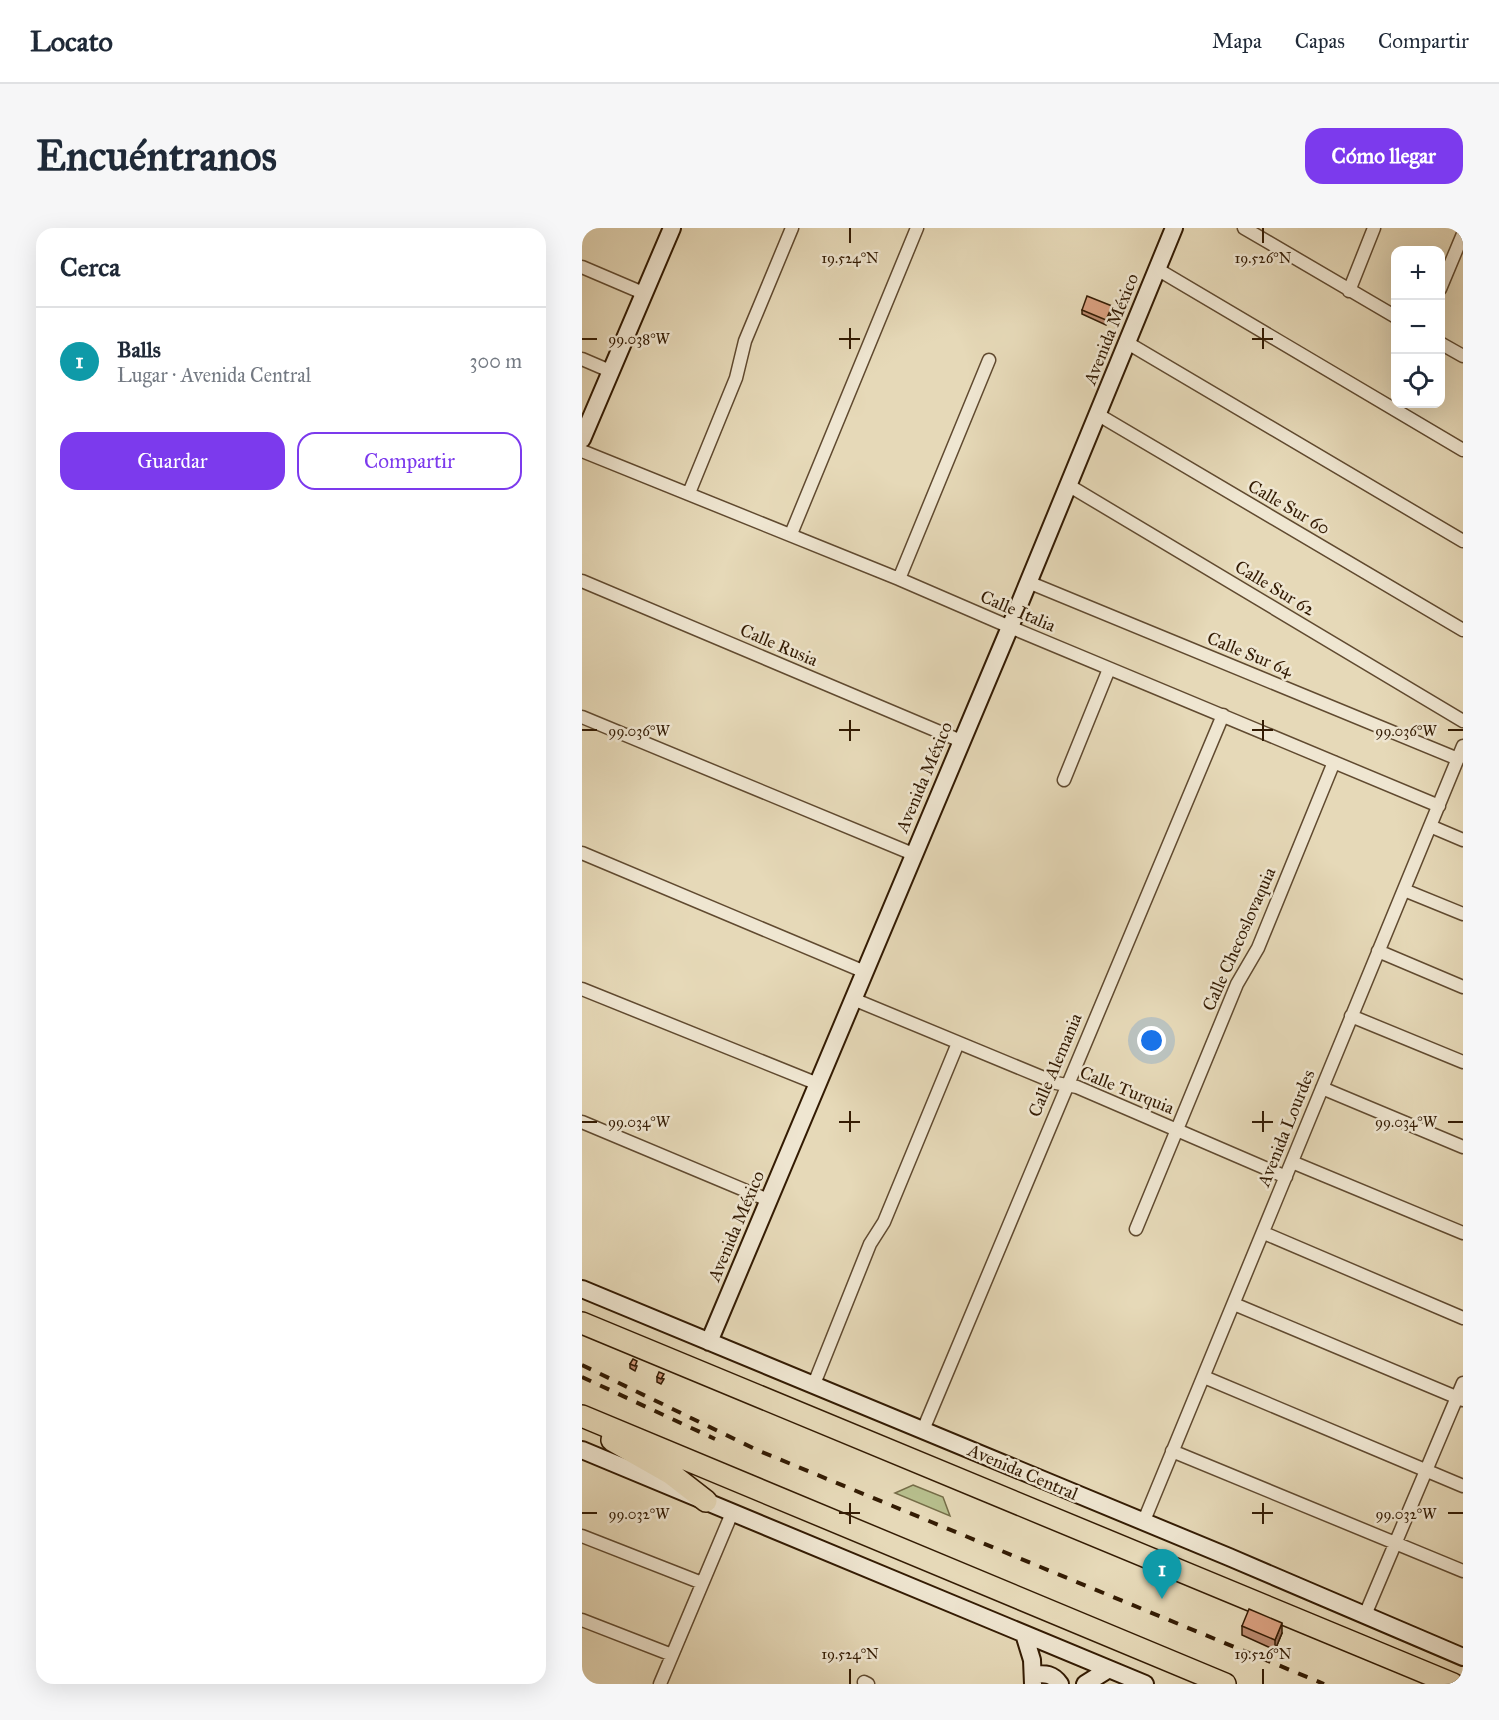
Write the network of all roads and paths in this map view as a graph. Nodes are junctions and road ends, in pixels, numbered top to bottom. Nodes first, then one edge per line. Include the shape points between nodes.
1 (672, 228) edge
2 (792, 228) edge
3 (917, 228) edge
4 (1174, 228) edge
5 (1244, 228) edge
6 (1374, 228) edge
7 (1463, 234) edge
8 (1457, 264) edge
9 (582, 267) edge
10 (1157, 269) junction
11 (1445, 282) edge
12 (1349, 291) junction
13 (643, 294) junction
14 (1391, 315) edge
15 (1126, 342) junction
16 (1445, 346) edge
17 (1463, 356) edge
18 (582, 359) edge
19 (989, 360) dead end
20 (610, 371) junction
21 (1097, 414) junction
22 (582, 439) edge
23 (1463, 450) edge
24 (582, 451) edge
25 (1068, 485) junction
26 (689, 493) junction
27 (791, 534) junction
28 (1463, 541) edge
29 (899, 579) junction
30 (582, 581) edge
31 (1028, 582) junction
32 (1010, 627) junction
33 (1463, 630) edge
34 (1109, 669) junction
35 (1223, 715) junction
36 (582, 717) edge
37 (1463, 721) edge
38 (961, 741) junction
39 (1463, 746) edge
40 (1335, 762) junction
41 (1459, 764) edge
42 (1064, 780) dead end
43 (1438, 806) junction
44 (1430, 826) junction
45 (1463, 840) edge
46 (582, 853) edge
47 (913, 854) junction
48 (1404, 890) junction
49 (1463, 914) edge
50 (1378, 951) junction
51 (865, 972) junction
52 (1463, 987) edge
53 (582, 988) edge
54 (853, 999) junction
55 (1351, 1016) junction
56 (958, 1043) junction
57 (1463, 1062) edge
58 (818, 1084) junction
59 (1066, 1085) junction
60 (1322, 1088) junction
61 (582, 1122) edge
62 (1177, 1131) junction
63 (1463, 1147) edge
64 (1292, 1162) junction
65 (1286, 1177) junction
66 (768, 1200) junction
67 (1136, 1229) dead end
68 (1264, 1233) junction
69 (1463, 1233) edge
70 (582, 1289) edge
71 (1234, 1304) junction
72 (1463, 1318) edge
73 (582, 1323) edge
74 (709, 1342) junction
75 (1204, 1377) junction
76 (1463, 1383) edge
77 (814, 1384) junction
78 (1460, 1399) edge
79 (582, 1418) edge
80 (923, 1430) junction
81 (582, 1450) edge
82 (1172, 1451) junction
83 (1426, 1471) junction
84 (1463, 1486) edge
85 (706, 1501) junction
86 (732, 1513) junction
87 (1143, 1523) junction
88 (582, 1536) edge
89 (1396, 1543) junction
90 (1463, 1571) edge
91 (702, 1583) junction
92 (1365, 1615) junction
93 (582, 1620) edge
94 (1024, 1634) junction
95 (1357, 1643) junction
96 (672, 1654) junction
97 (1463, 1658) edge
98 (1109, 1669) junction
99 (1463, 1672) edge
100 (1033, 1679) edge
101 (660, 1684) edge
102 (1060, 1684) edge
103 (1085, 1684) edge
104 (1145, 1684) edge
105 (1225, 1684) edge
106 (1453, 1684) edge

1 - 13 main road
2 - 26 street
3 - 27 street
4 - 10 main road, Avenida México
5 - 12 street
6 - 12 street
7 - 8 street
8 - 11 street
9 - 13 street
10 - 15 main road, Avenida México
10 - 23 street
12 - 14 street
13 - 20 main road
15 - 21 main road, Avenida México
15 - 28 street
16 - 17 street
18 - 20 street
19 - 29 street
20 - 22 main road
21 - 25 main road, Avenida México
21 - 33 street, Calle Sur 60
24 - 26 street, Calle Italia
25 - 31 main road, Avenida México
25 - 37 street, Calle Sur 62
26 - 27 street, Calle Italia
27 - 29 street, Calle Italia
29 - 32 street, Calle Italia
30 - 38 street, Calle Rusia
31 - 32 main road, Avenida México
31 - 41 street, Calle Sur 64
32 - 34 street, Calle Italia
32 - 38 main road, Avenida México
34 - 35 street, Calle Italia
34 - 42 street
35 - 40 street, Calle Italia
35 - 59 street, Calle Alemania
36 - 47 street
38 - 47 main road, Avenida México
39 - 41 street, Avenida Lourdes
40 - 43 street, Calle Italia
40 - 62 street, Calle Checoslovaquia
41 - 43 street, Avenida Lourdes
43 - 44 street, Avenida Lourdes
44 - 45 street
44 - 48 street, Avenida Lourdes
46 - 51 street
47 - 51 main road, Avenida México
48 - 49 street
48 - 50 street, Avenida Lourdes
50 - 52 street
50 - 55 street, Avenida Lourdes
51 - 54 main road, Avenida México
53 - 58 street
54 - 56 street, Calle Turquia
54 - 58 main road, Avenida México
55 - 57 street
55 - 60 street, Avenida Lourdes
56 - 59 street, Calle Turquia
56 - 77 street
58 - 66 main road, Avenida México
59 - 62 street, Calle Turquia
59 - 80 street, Calle Alemania
60 - 63 street
60 - 64 street, Avenida Lourdes
61 - 66 street
62 - 65 street, Calle Turquia
62 - 67 street, Calle Checoslovaquia
64 - 65 street, Avenida Lourdes
64 - 69 street
65 - 68 street, Avenida Lourdes
66 - 74 main road, Avenida México
68 - 71 street, Avenida Lourdes
68 - 72 street
70 - 74 main road, Avenida Central
71 - 75 street, Avenida Lourdes
71 - 78 street
73 - 95 highway, Avenida Central
74 - 77 main road, Avenida Central
75 - 82 street, Avenida Lourdes
75 - 83 street
76 - 78 street
77 - 80 main road, Avenida Central
78 - 83 street
79 - 85 highway via 670,1473
79 - 105 highway
80 - 87 main road, Avenida Central
81 - 85 main road
82 - 87 street, Avenida Lourdes
82 - 89 street
83 - 84 street
83 - 89 street
85 - 86 main road
86 - 91 street
86 - 94 main road
87 - 92 main road, Avenida Central
88 - 91 street
89 - 90 street
89 - 92 street
91 - 96 street
92 - 97 main road, Avenida Central
93 - 96 street
94 - 98 main road
94 - 100 main road
95 - 99 highway via 1396,1648
95 - 106 highway, Avenida Central
96 - 101 street
98 - 103 main road
98 - 104 main road
100 - 102 main road via 1041,1674 1052,1676

